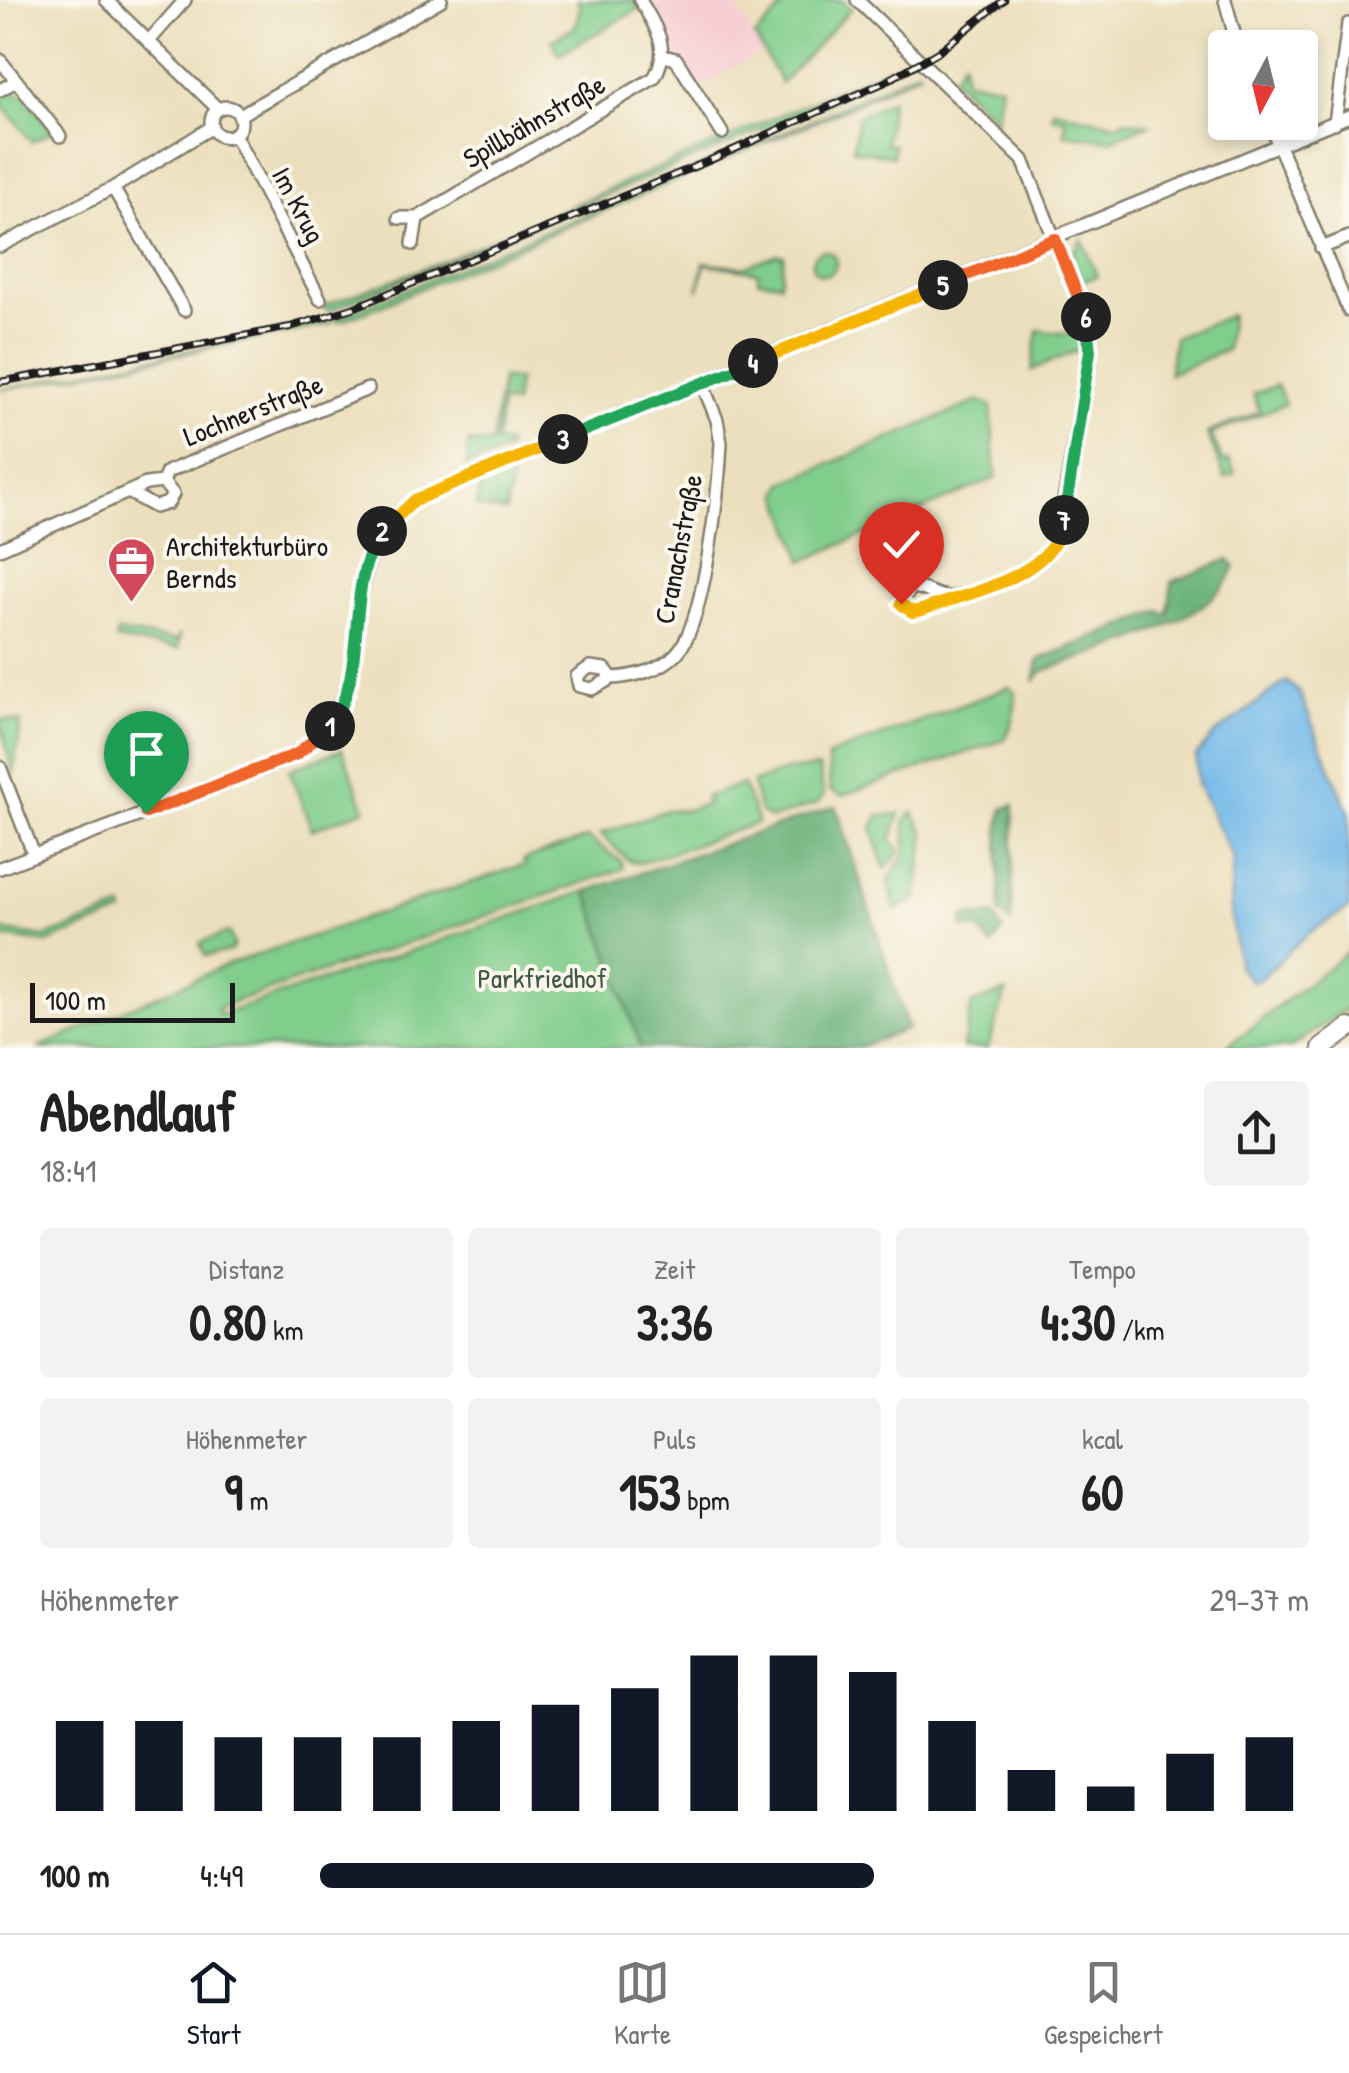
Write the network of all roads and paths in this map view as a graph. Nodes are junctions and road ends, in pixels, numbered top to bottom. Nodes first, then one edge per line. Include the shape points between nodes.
1 (106, 0) edge
2 (186, 0) edge
3 (442, 0) edge
4 (640, 0) edge
5 (857, 0) edge
6 (1225, 0) edge
7 (1348, 24) edge
8 (1233, 30) edge
9 (149, 40) junction
10 (663, 56) junction
11 (0, 60) edge
12 (16, 80) junction
13 (0, 90) edge
14 (218, 108) junction
15 (240, 115) junction
16 (1349, 116) edge
17 (1335, 123) junction
18 (212, 127) junction
19 (234, 134) junction
20 (722, 134) dead end
21 (60, 136) dead end
22 (1276, 140) edge
23 (1279, 148) junction
24 (113, 188) junction
25 (399, 218) dead end
26 (417, 218) junction
27 (1349, 237) edge
28 (1055, 239) junction
29 (2, 242) edge
30 (413, 244) dead end
31 (1321, 248) junction
32 (320, 299) dead end
33 (184, 310) dead end
34 (1349, 311) edge
35 (702, 383) junction
36 (368, 390) dead end
37 (164, 482) junction
38 (130, 493) junction
39 (0, 549) edge
40 (952, 597) dead end
41 (612, 678) dead end
42 (0, 767) edge
43 (34, 854) junction
44 (0, 868) edge
45 (1349, 1028) edge
46 (1322, 1048) edge

1 - 9 street
2 - 9 street
3 - 15 street
4 - 10 street via 660,35
5 - 28 street via 1022,160
6 - 8 street
7 - 17 street
9 - 14 street
10 - 20 street via 676,59
10 - 26 street, Spillbähnstraße via 647,84
11 - 12 street
12 - 13 street
12 - 21 street
14 - 15 street
14 - 18 street
15 - 19 street
16 - 17 street
17 - 23 street
18 - 19 street
18 - 24 street
19 - 32 street, Im Krug
22 - 23 street
23 - 28 street
23 - 31 street
24 - 29 street
24 - 33 street
25 - 26 street
26 - 30 street
27 - 31 street
28 - 35 street
28 - 40 street via 1087,322 1090,351 1062,528 1034,564
31 - 34 street
35 - 41 street, Cranachstraße via 720,443 697,616 668,660
35 - 43 street via 431,492 402,510 371,550 346,694 311,746
36 - 37 street, Lochnerstraße via 166,472
37 - 38 street, Lochnerstraße
37 - 38 street, Lochnerstraße via 173,494 161,507
38 - 39 street, Lochnerstraße
42 - 43 street
43 - 44 street
45 - 46 main road

